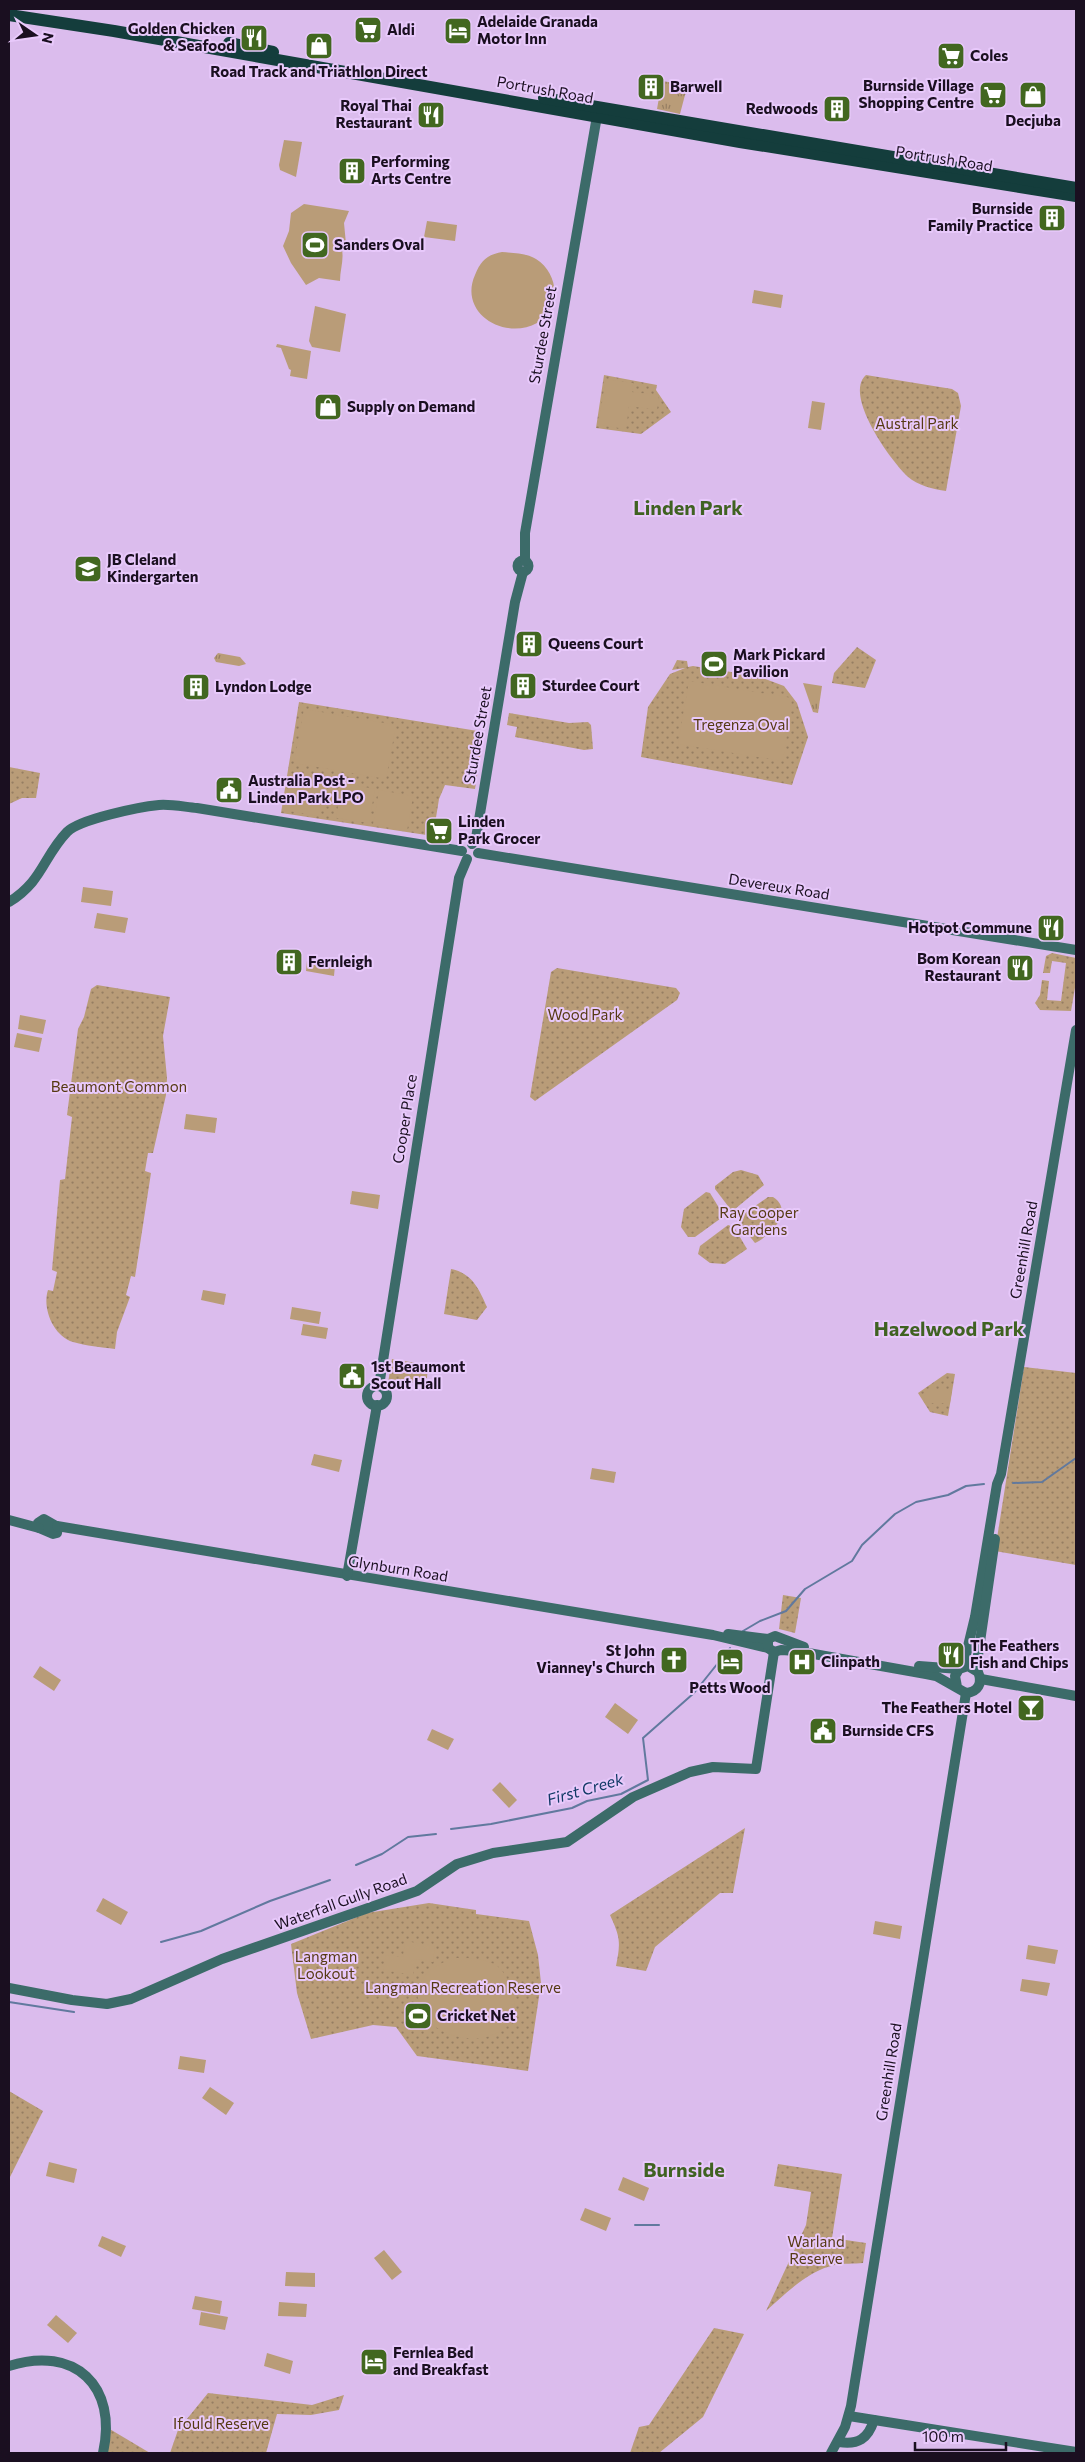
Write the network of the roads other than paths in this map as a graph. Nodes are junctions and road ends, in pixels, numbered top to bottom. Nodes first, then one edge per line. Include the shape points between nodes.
1 (19, 9) edge
2 (9, 15) edge
3 (570, 102) junction
4 (612, 109) junction
5 (597, 116) junction
6 (1076, 188) edge
7 (1076, 196) edge
8 (475, 849) junction
9 (464, 855) junction
10 (9, 902) edge
11 (1076, 950) edge
12 (1076, 1030) edge
13 (1002, 1474) junction
14 (9, 1520) edge
15 (347, 1576) junction
16 (775, 1646) junction
17 (961, 1668) junction
18 (976, 1669) junction
19 (981, 1679) junction
20 (957, 1687) junction
21 (966, 1693) junction
22 (1076, 1696) edge
23 (9, 1988) edge
24 (9, 2366) edge
25 (848, 2416) junction
26 (874, 2420) junction
27 (839, 2442) junction
28 (1076, 2452) edge
29 (103, 2453) edge
30 (831, 2453) edge

1 - 3 highway, Portrush Road
2 - 5 highway, Portrush Road
3 - 4 highway, Portrush Road
3 - 5 street via 590,108
4 - 5 highway
4 - 6 highway, Portrush Road
5 - 7 highway, Portrush Road
5 - 8 street, Sturdee Street via 525,533 525,561 518,564 523,572 515,602
8 - 9 street via 474,858
8 - 11 street, Devereux Road
9 - 10 street via 206,810 159,805 90,820 73,828 57,846 36,880
9 - 15 street, Cooper Place via 379,1386 371,1388 368,1395 377,1405
12 - 13 street, Greenhill Road
13 - 17 street, Greenhill Road via 997,1484 975,1616
13 - 18 street, Greenhill Road via 1004,1483
14 - 15 street, Glynburn Road via 40,1524 45,1519 57,1530
15 - 16 street, Glynburn Road via 713,1636 724,1633
16 - 17 street, Glynburn Road via 800,1647 935,1669
16 - 20 street, Glynburn Road via 926,1674
16 - 23 street, Waterfall Gully Road via 756,1769 713,1767 690,1772 632,1798 567,1842 493,1853 457,1864 417,1891 222,1959 130,1999 108,2004
17 - 18 street
17 - 20 street via 954,1680
18 - 19 street
19 - 21 street via 975,1690
19 - 22 street
20 - 21 street
21 - 25 street, Greenhill Road
24 - 29 street via 33,2361 62,2362 88,2378 98,2390 107,2416
25 - 26 street
25 - 27 street, Greenhill Road
26 - 27 street via 862,2440
26 - 28 street
27 - 30 street, Greenhill Road

